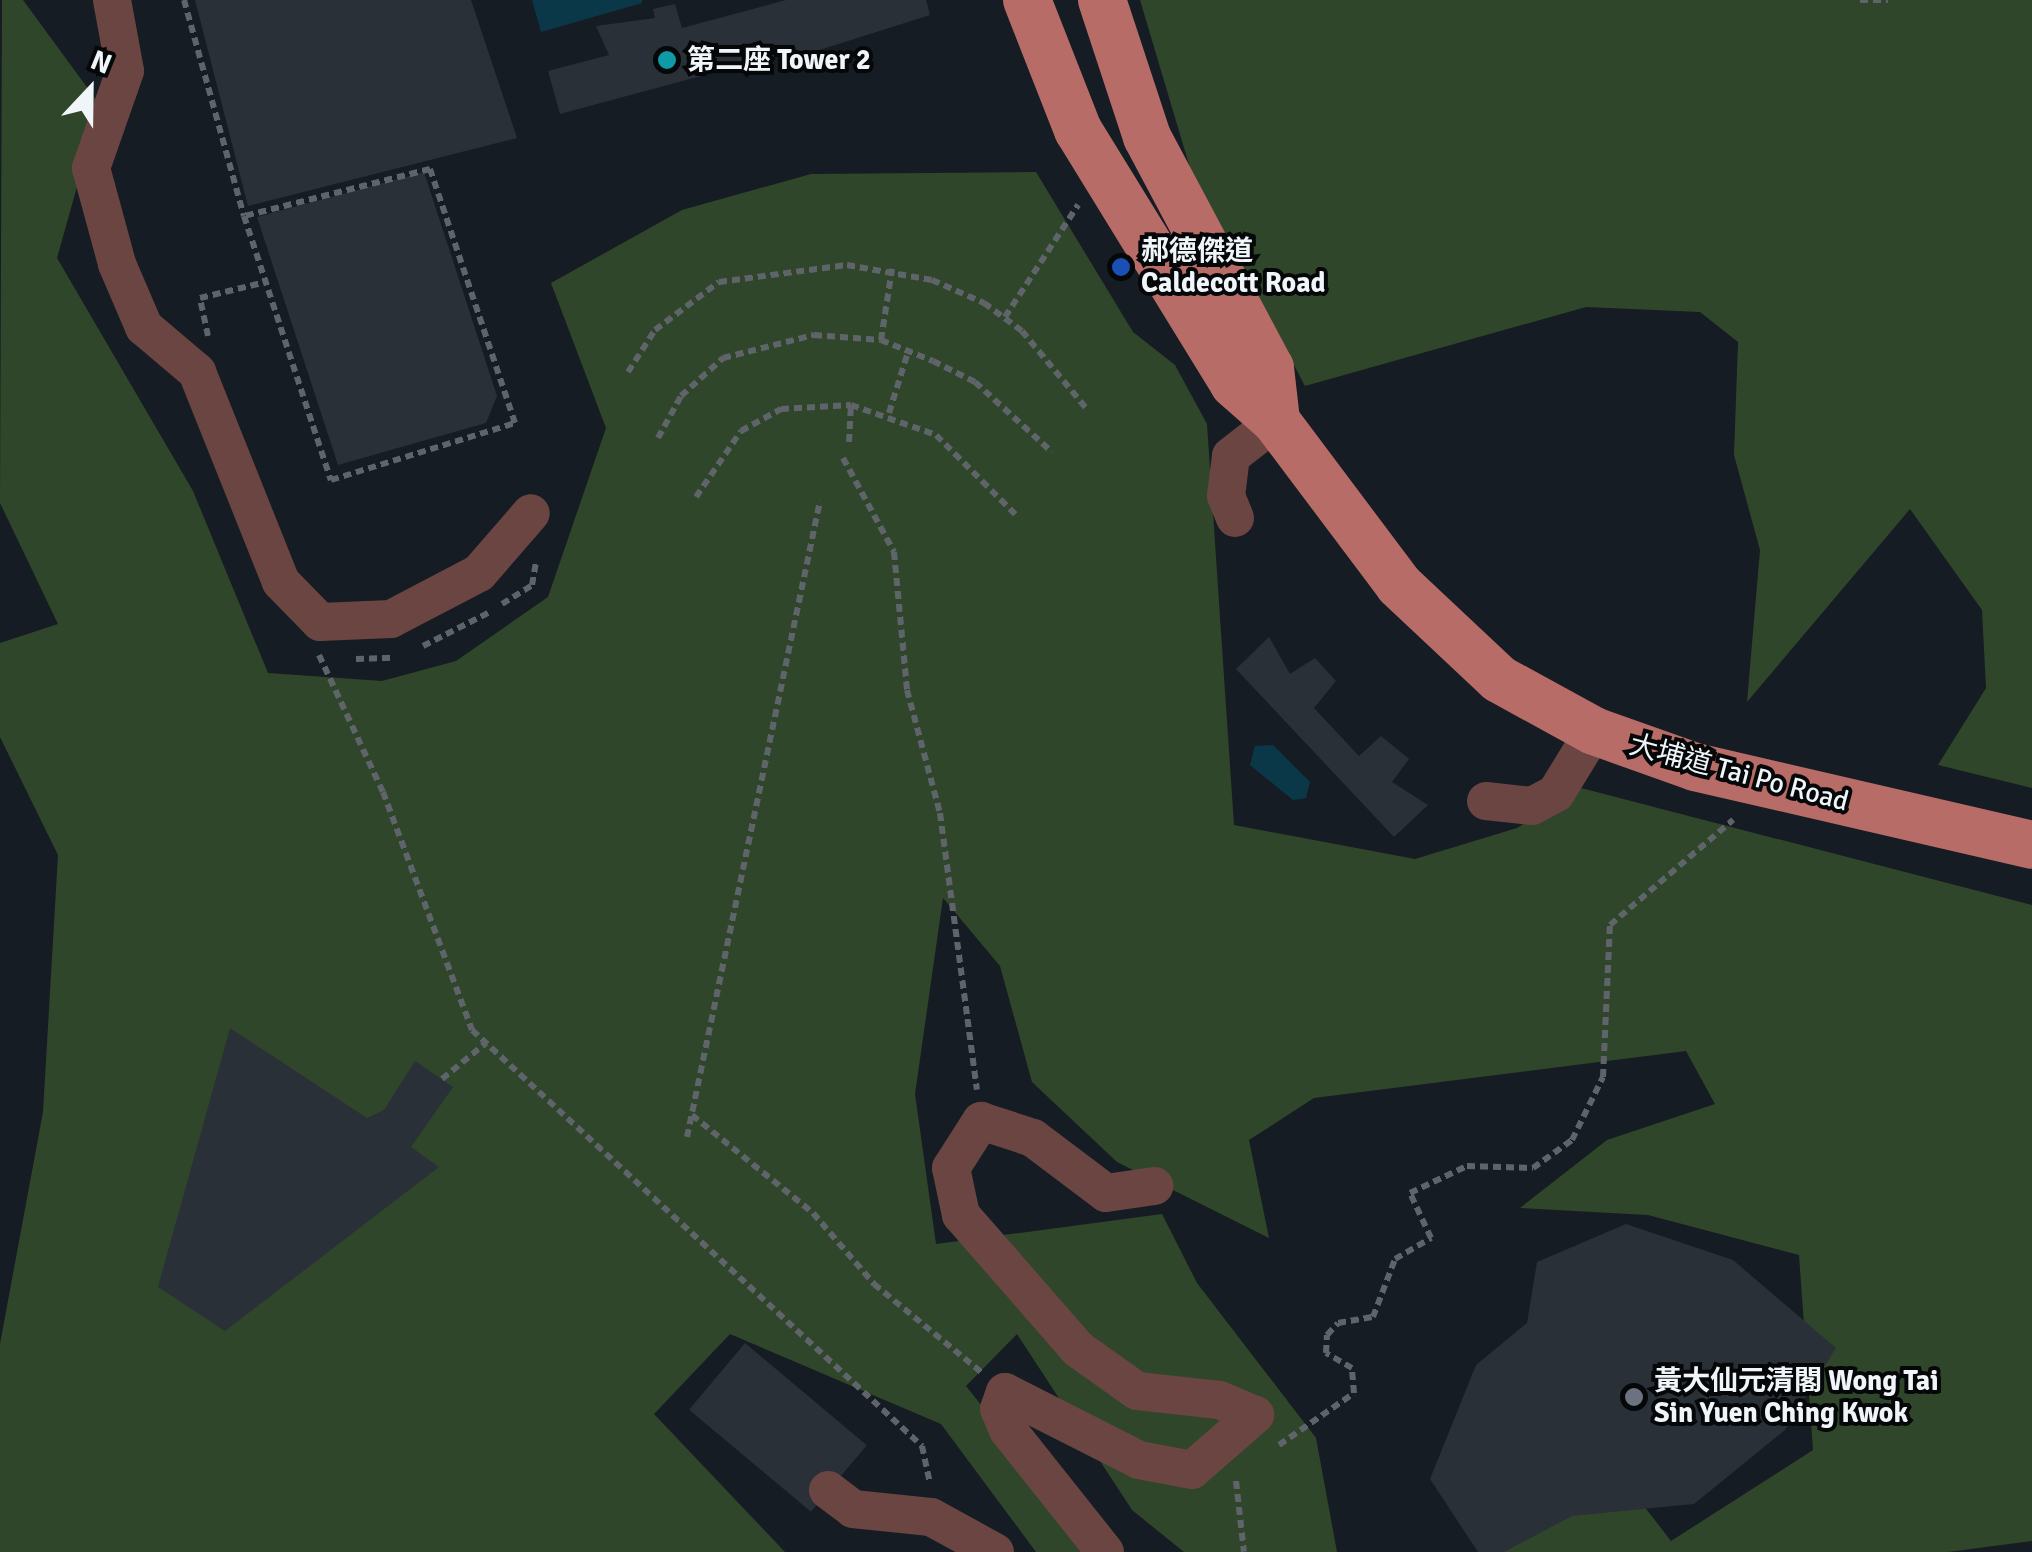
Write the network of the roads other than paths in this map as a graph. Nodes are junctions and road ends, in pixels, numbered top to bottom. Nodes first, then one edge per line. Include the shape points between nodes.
1 (112, 0) edge
2 (1027, 0) edge
3 (1102, 0) edge
4 (1276, 421) junction
5 (531, 514) dead end
6 (1235, 518) dead end
7 (1594, 730) junction
8 (1486, 801) dead end
9 (2032, 846) edge
10 (1154, 1186) dead end
11 (828, 1490) dead end
12 (995, 1552) edge
13 (1106, 1552) edge

1 - 5 lane via 125,71 91,168 117,264 144,327 197,372 281,582 320,622 391,618 479,573
2 - 4 main road, 大埔道 Tai Po Road via 1078,130 1234,384
3 - 4 main road, 大埔道 Tai Po Road via 1147,137 1270,368
4 - 6 lane via 1231,456 1226,496
4 - 7 main road, 大埔道 Tai Po Road via 1352,531 1456,642 1499,679
7 - 8 lane via 1556,794 1532,806
7 - 9 main road, 大埔道 Tai Po Road via 1695,767
10 - 13 lane via 1106,1193 1032,1138 981,1121 952,1168 950,1192 1019,1286 1078,1349 1137,1391 1220,1400 1255,1415 1192,1470 1139,1460 1005,1392 999,1409 1008,1430
11 - 12 lane via 853,1508 931,1517

